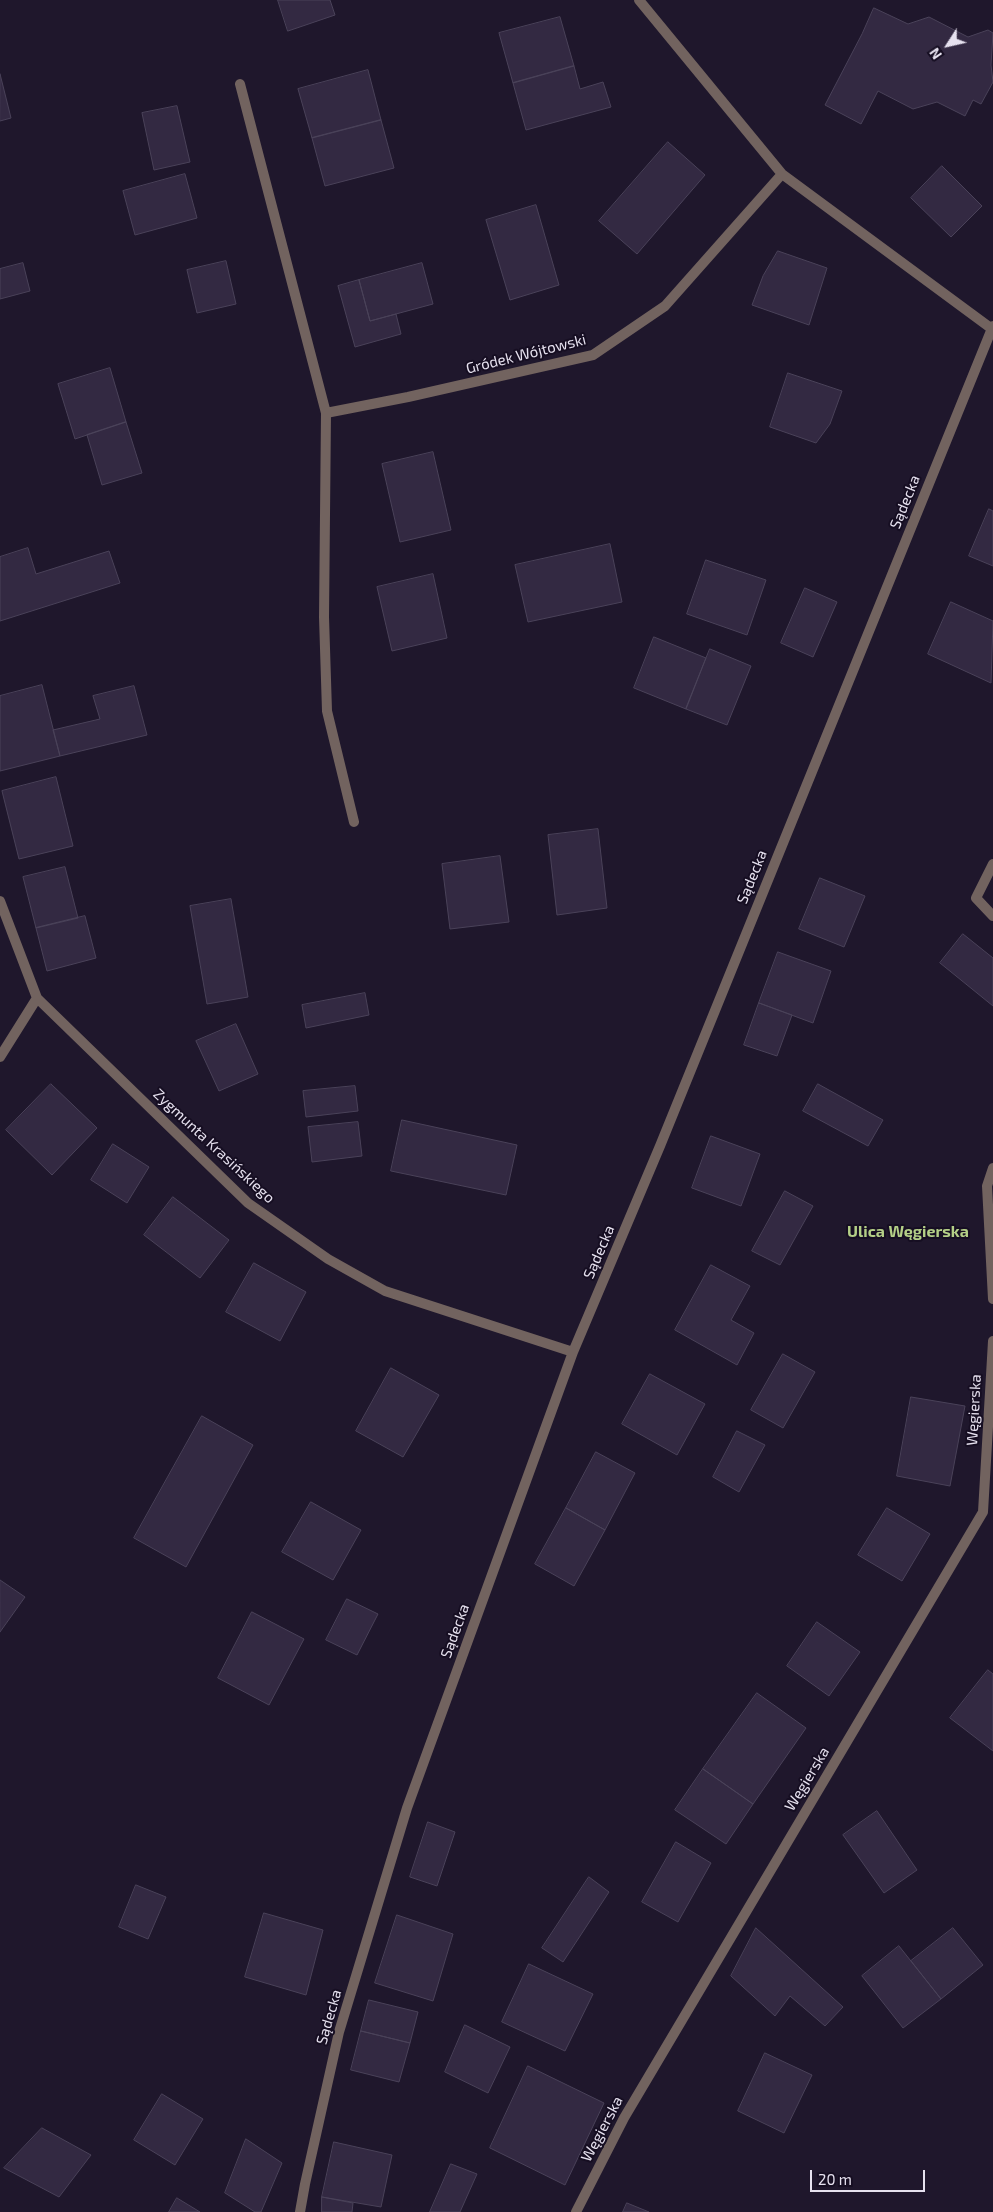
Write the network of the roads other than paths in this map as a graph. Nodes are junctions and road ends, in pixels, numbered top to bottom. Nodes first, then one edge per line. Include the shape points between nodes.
1 (639, 0) edge
2 (240, 84) dead end
3 (782, 174) junction
4 (992, 328) edge
5 (326, 413) junction
6 (354, 822) dead end
7 (993, 864) edge
8 (0, 901) edge
9 (993, 916) edge
10 (37, 998) junction
11 (0, 1057) edge
12 (993, 1168) edge
13 (993, 1299) edge
14 (993, 1341) edge
15 (572, 1352) junction
16 (300, 2212) edge
17 (576, 2212) edge

1 - 3 street
2 - 5 street
3 - 4 street
3 - 5 street, Gródek Wójtowski via 665,306 593,355 408,398
4 - 15 street, Sądecka via 660,1146
5 - 6 street via 324,617 327,711
7 - 9 street via 976,898
8 - 10 street, Zygmunta Krasińskiego
10 - 11 street
10 - 15 street, Zygmunta Krasińskiego via 248,1204 328,1259 384,1291
12 - 13 street via 987,1186
14 - 17 street, Węgierska via 983,1512 624,2118
15 - 16 street, Sądecka via 407,1808 339,2032

